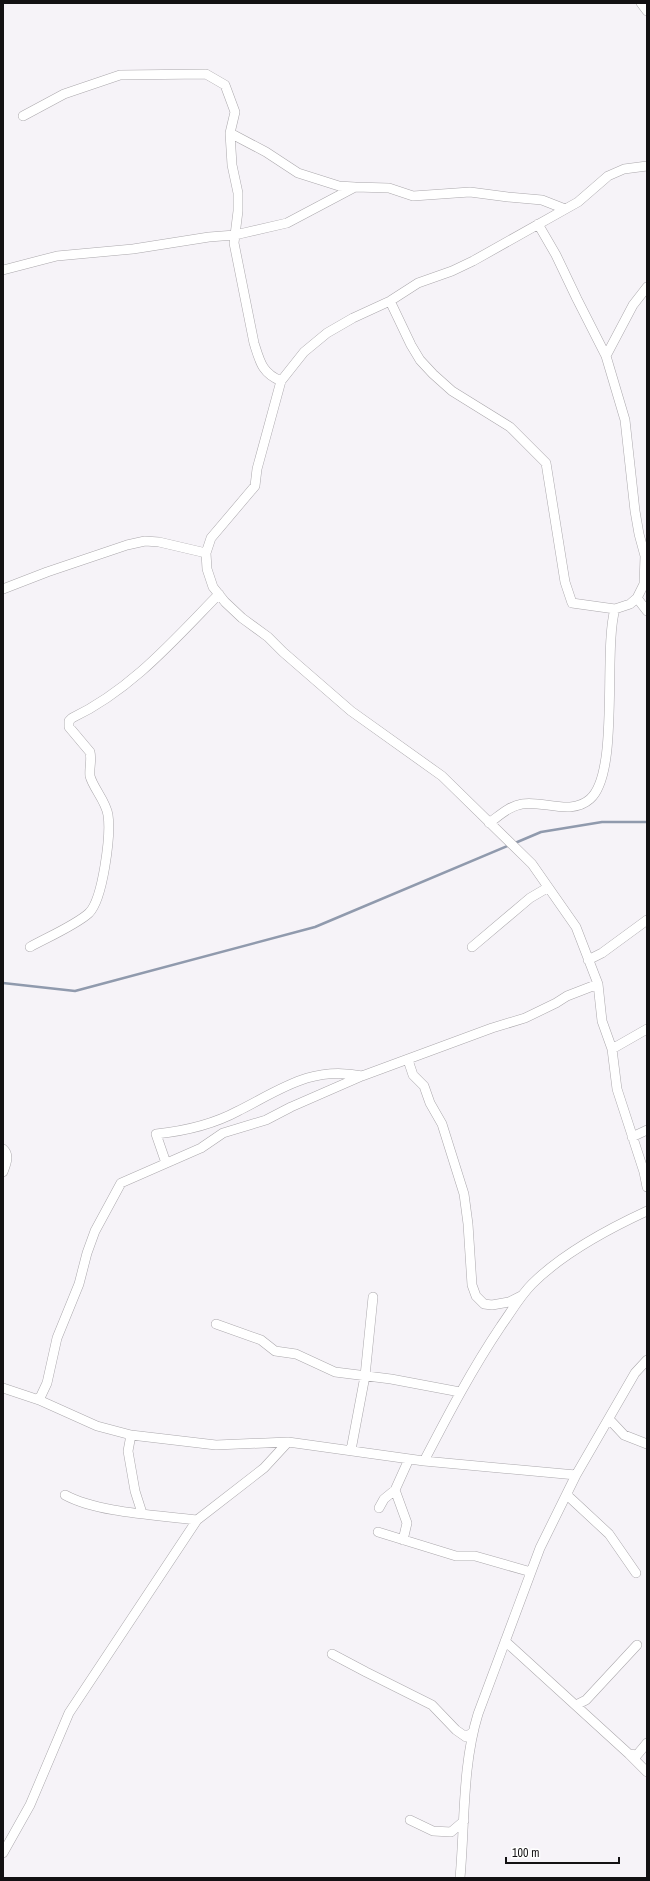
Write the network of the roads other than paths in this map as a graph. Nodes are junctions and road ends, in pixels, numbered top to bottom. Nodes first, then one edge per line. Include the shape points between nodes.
1 (641, 3) edge
2 (647, 10) edge
3 (23, 116) dead end
4 (230, 133) junction
5 (647, 166) edge
6 (356, 187) junction
7 (564, 209) junction
8 (538, 224) junction
9 (235, 235) junction
10 (3, 270) edge
11 (647, 287) edge
12 (390, 301) junction
13 (606, 356) junction
14 (281, 381) junction
15 (206, 553) junction
16 (3, 589) edge
17 (219, 594) junction
18 (637, 598) junction
19 (616, 609) junction
20 (647, 611) edge
21 (489, 824) junction
22 (547, 888) junction
23 (647, 920) edge
24 (30, 947) dead end
25 (472, 947) dead end
26 (588, 960) junction
27 (598, 984) junction
28 (647, 1029) edge
29 (612, 1049) junction
30 (408, 1060) junction
31 (362, 1076) junction
32 (647, 1130) edge
33 (632, 1138) junction
34 (3, 1149) edge
35 (166, 1163) junction
36 (3, 1172) edge
37 (647, 1187) edge
38 (647, 1210) edge
39 (522, 1295) junction
40 (373, 1297) dead end
41 (216, 1324) dead end
42 (647, 1360) edge
43 (364, 1376) junction
44 (3, 1388) edge
45 (460, 1392) junction
46 (39, 1400) junction
47 (609, 1418) junction
48 (131, 1435) junction
49 (288, 1442) junction
50 (647, 1444) edge
51 (352, 1450) junction
52 (409, 1459) junction
53 (424, 1461) junction
54 (576, 1475) junction
55 (395, 1490) junction
56 (65, 1495) dead end
57 (567, 1495) junction
58 (379, 1508) dead end
59 (142, 1513) junction
60 (197, 1520) junction
61 (378, 1532) dead end
62 (403, 1540) junction
63 (530, 1572) junction
64 (636, 1573) dead end
65 (505, 1641) junction
66 (637, 1644) dead end
67 (332, 1654) dead end
68 (576, 1705) junction
69 (473, 1732) junction
70 (647, 1743) edge
71 (629, 1754) junction
72 (647, 1772) edge
73 (410, 1820) dead end
74 (464, 1821) junction
75 (6, 1841) edge
76 (3, 1853) edge
77 (460, 1878) edge

1 - 2 street
3 - 4 street via 64,94 120,75 206,74 225,85 235,112
4 - 6 street via 298,173 339,186
4 - 9 street via 232,165 238,193
5 - 7 street via 624,169 608,176 578,202
6 - 7 street via 389,188 413,196 470,192 542,200
6 - 9 street via 287,224
7 - 8 street
8 - 12 street via 473,262 418,283
8 - 13 street via 556,254
9 - 10 street via 57,256
9 - 14 street via 234,243 254,343 263,368 270,376
11 - 13 street via 633,305
12 - 14 street via 352,318 327,333 304,352
12 - 19 street via 411,346 433,374 452,391 510,427 546,463 565,582 572,603
13 - 18 street via 625,420 635,511 645,556 644,584
14 - 15 street via 257,469 255,486 211,538
15 - 16 street via 145,541 47,572
15 - 17 street via 206,569 213,587
17 - 21 street via 242,618 268,637 352,711 442,776
17 - 24 street via 127,684 69,721 69,727 90,752 90,777 108,814 107,858 98,892 89,913
18 - 19 street via 630,604
18 - 20 street
19 - 21 street via 610,645 611,678 606,757 603,774 595,792 590,799 578,805 558,807 523,803 510,807
21 - 22 street via 532,864
22 - 25 street via 530,898
22 - 26 street via 576,927
23 - 26 street via 602,953
26 - 27 street
27 - 29 street via 602,1020
27 - 30 street via 567,996 525,1018
28 - 29 street
29 - 33 street via 617,1089
30 - 31 street
30 - 39 street via 413,1075 424,1086 442,1124 464,1194 472,1285 476,1296 484,1304 492,1305 509,1302
31 - 35 street via 266,1120 223,1133 201,1148
31 - 35 street via 345,1072 305,1078 268,1094 238,1112 200,1127 156,1134
32 - 33 street
33 - 37 street
34 - 36 street via 7,1159
35 - 46 street via 120,1183 98,1223 86,1253 79,1284 57,1338 47,1383
38 - 39 street via 587,1242 544,1273
39 - 45 street
40 - 43 street
41 - 43 street via 261,1340 275,1351 296,1354 335,1372
42 - 47 street via 635,1373
43 - 45 street
43 - 51 street
44 - 46 street
45 - 53 street
46 - 48 street via 97,1426
47 - 50 street via 624,1435
47 - 54 street
48 - 49 street via 216,1444
48 - 59 street via 128,1451
49 - 51 street
49 - 60 street via 264,1468
51 - 52 street
52 - 53 street
52 - 55 street
53 - 54 street
54 - 57 street
55 - 58 street via 384,1499
55 - 62 street via 407,1523
56 - 59 street via 76,1501
57 - 63 street
57 - 64 street via 609,1534
59 - 60 street
60 - 75 street via 69,1713 30,1805
61 - 62 street
62 - 63 street via 456,1556 474,1556
63 - 65 street
65 - 68 street
65 - 69 street
66 - 68 street via 586,1700
67 - 69 street via 432,1704 466,1737
68 - 71 street
69 - 74 street
70 - 71 street via 637,1755
71 - 72 street
73 - 74 street via 433,1831 451,1832
74 - 77 street
75 - 76 street

